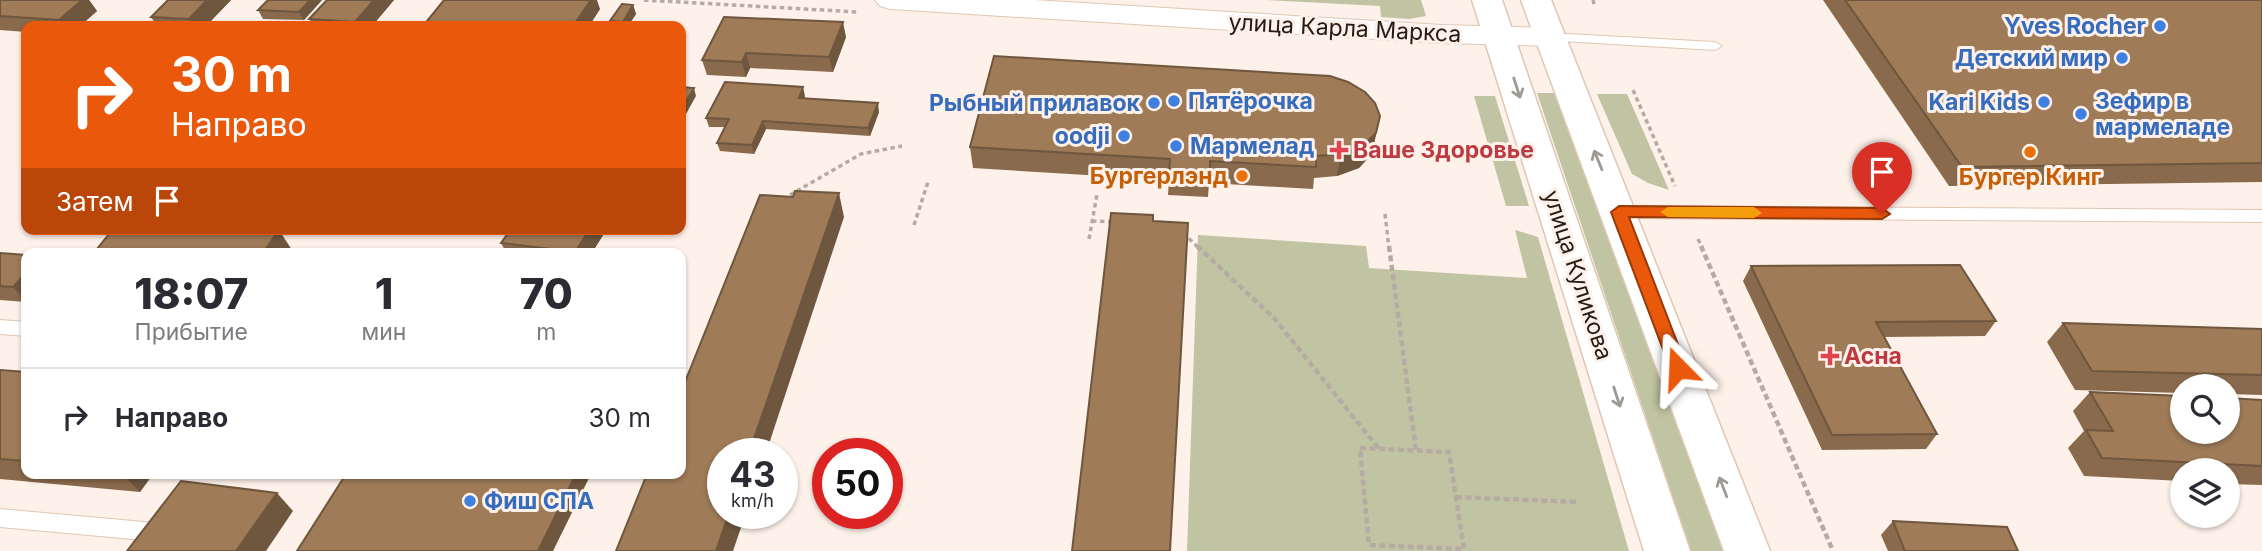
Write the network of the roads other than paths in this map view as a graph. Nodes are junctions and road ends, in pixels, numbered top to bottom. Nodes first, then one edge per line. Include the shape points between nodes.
1 (890, 0) edge
2 (1487, 0) edge
3 (1536, 0) edge
4 (1500, 36) junction
5 (1549, 37) junction
6 (1715, 46) dead end
7 (1619, 212) junction
8 (2262, 216) edge
9 (0, 327) edge
10 (21, 329) edge
11 (0, 518) edge
12 (155, 532) edge
13 (1667, 551) edge
14 (1747, 551) edge

1 - 4 street, улица Карла Маркса
2 - 4 main road, улица Куликова
3 - 5 main road
4 - 5 street, улица Карла Маркса
4 -> 13 main road, улица Куликова
5 - 6 lane
7 -> 5 main road
7 - 8 lane
14 -> 7 main road
9 - 10 lane
11 - 12 lane

